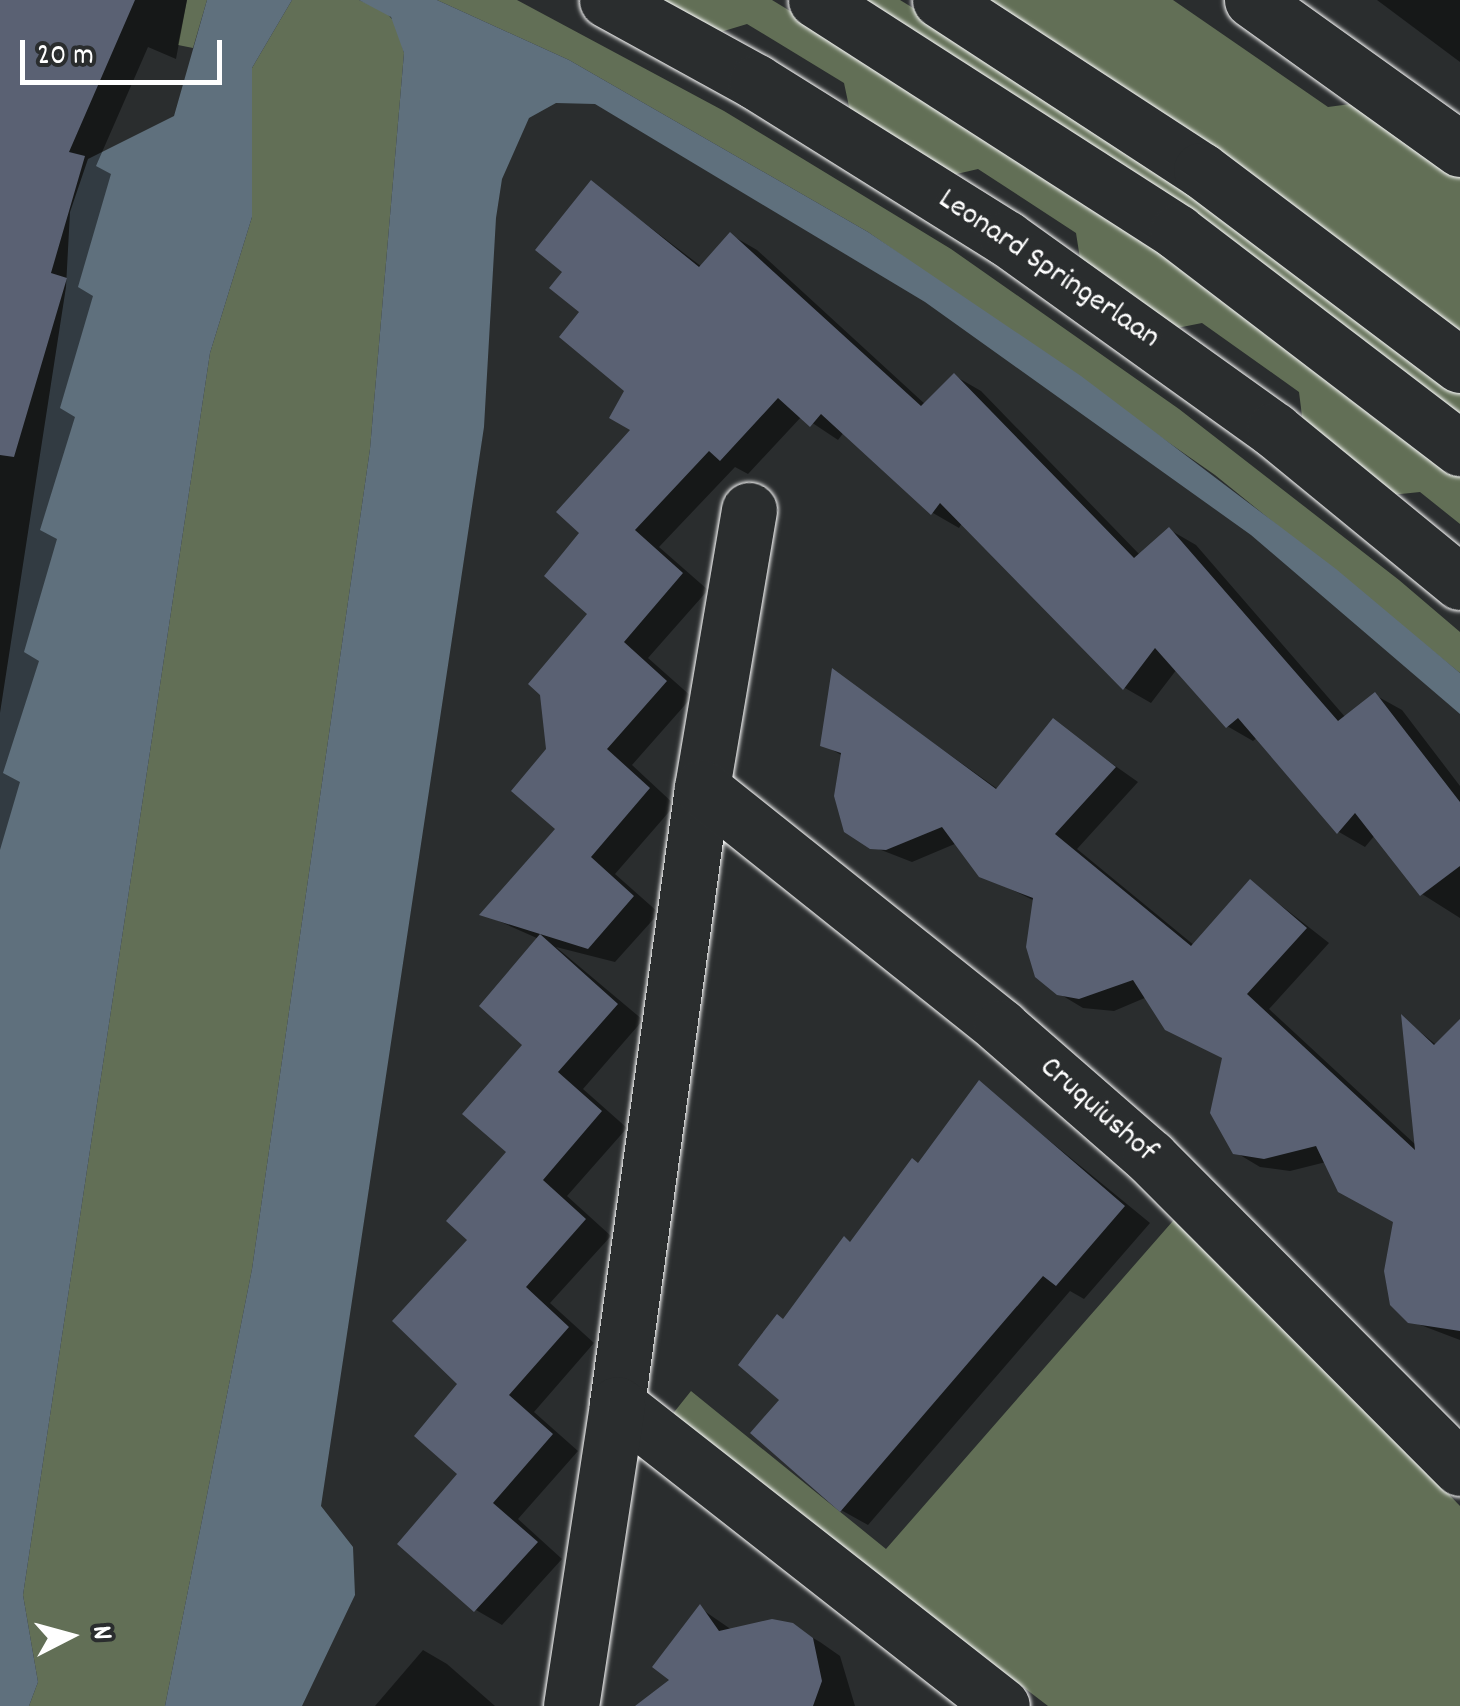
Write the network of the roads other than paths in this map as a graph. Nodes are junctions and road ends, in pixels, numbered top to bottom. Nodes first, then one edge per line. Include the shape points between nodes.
1 (607, 0) edge
2 (816, 0) edge
3 (940, 0) edge
4 (1252, 0) edge
5 (1460, 149) edge
6 (1460, 364) edge
7 (1460, 448) edge
8 (750, 510) dead end
9 (1460, 582) edge
10 (702, 788) junction
11 (617, 1404) junction
12 (1460, 1468) edge
13 (571, 1706) edge
14 (1002, 1706) edge

1 - 9 street, Leonard Springerlaan via 756,82 1006,238 1274,430
2 - 7 street via 1177,232
3 - 6 street via 1201,170
4 - 5 street
8 - 10 street
10 - 11 street
10 - 12 street, Cruquiushof via 1002,1027 1150,1157
11 - 13 street
11 - 14 street

